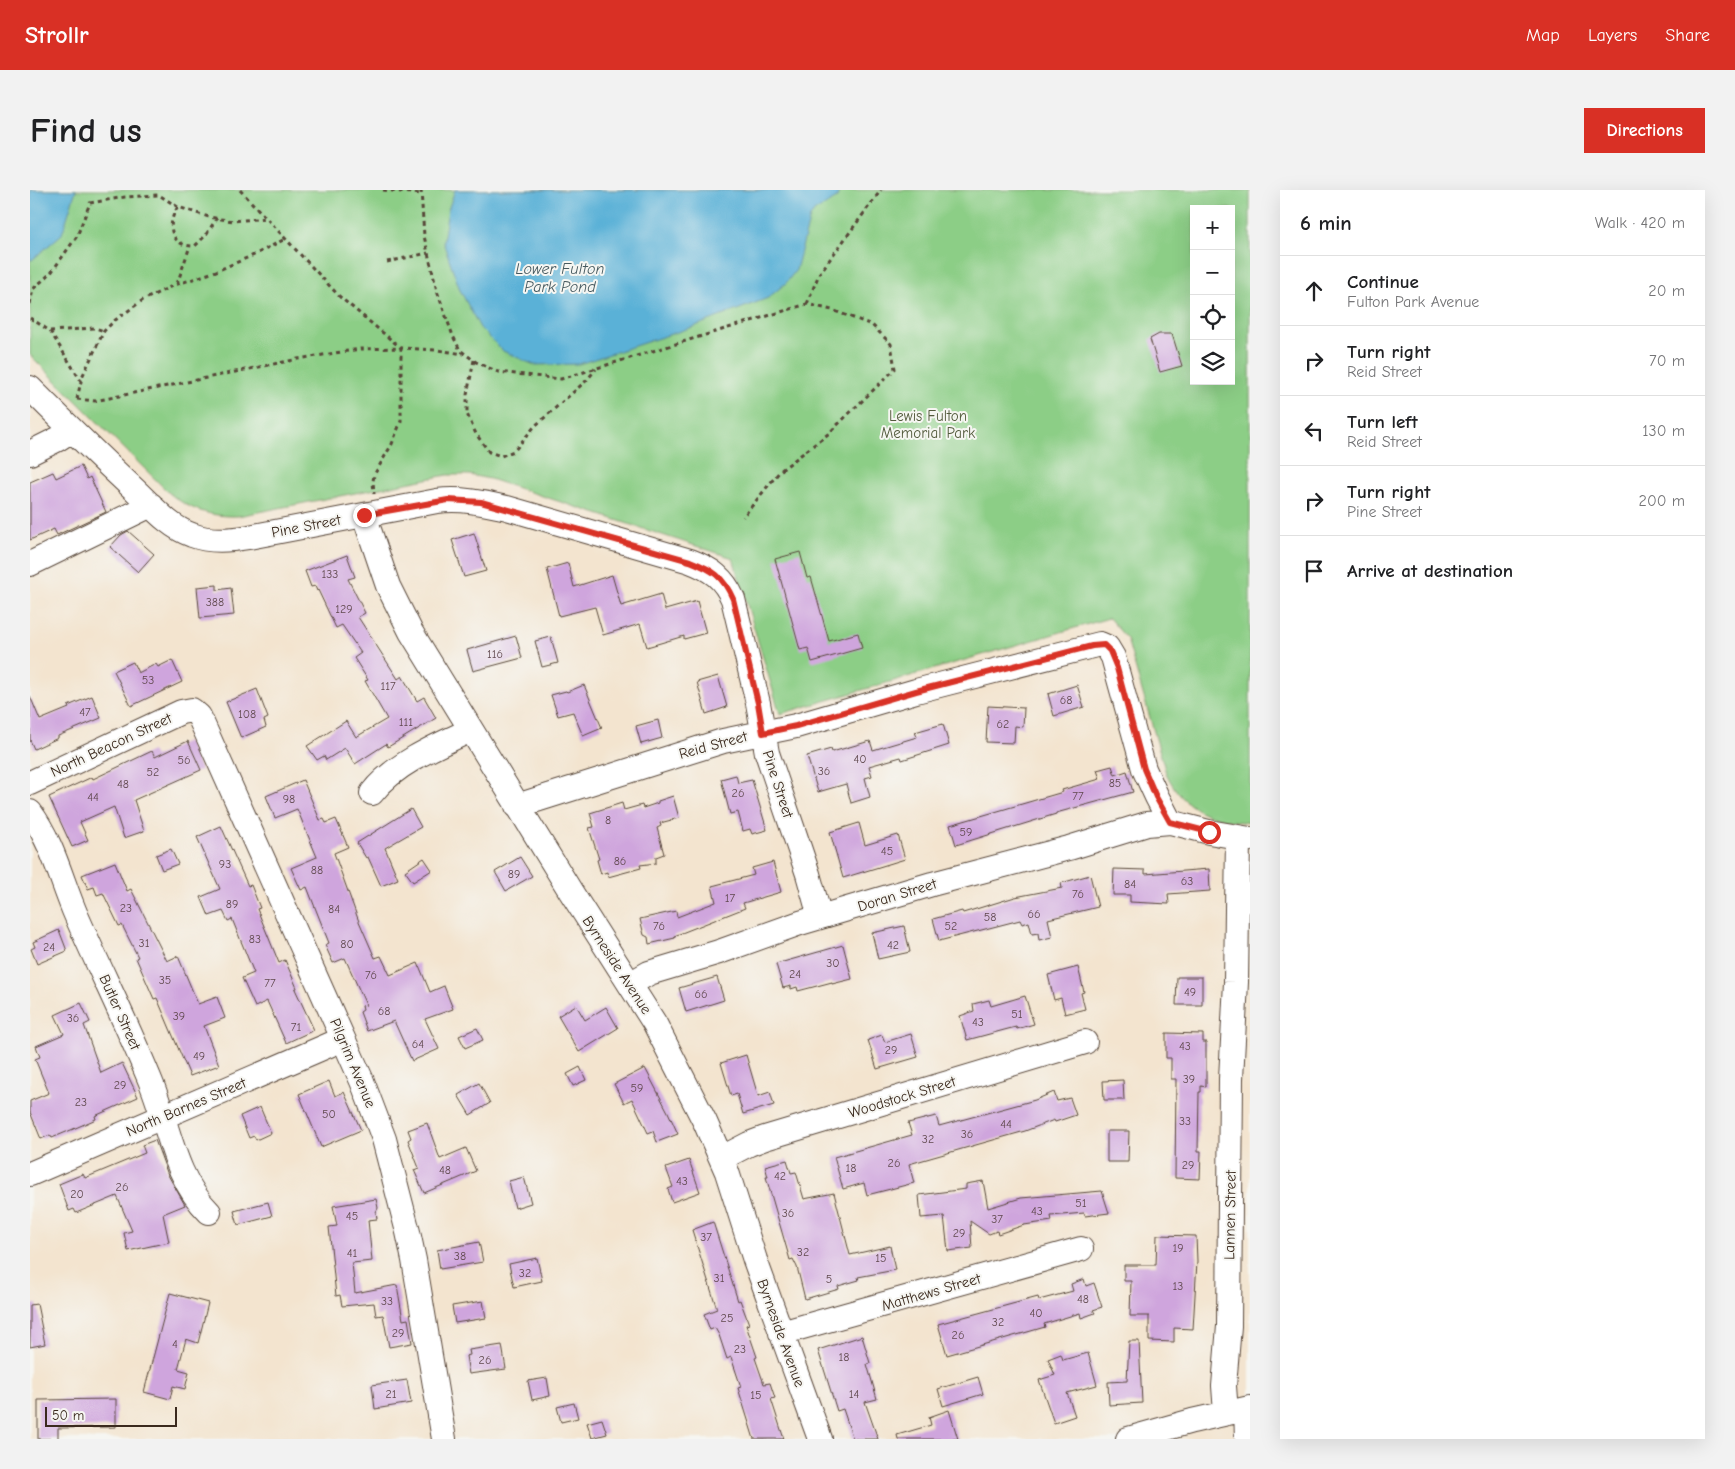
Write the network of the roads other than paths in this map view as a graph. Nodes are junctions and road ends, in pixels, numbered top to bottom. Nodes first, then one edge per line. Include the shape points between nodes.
1 (30, 388) edge
2 (73, 418) junction
3 (30, 453) edge
4 (151, 505) junction
5 (364, 515) junction
6 (30, 564) edge
7 (192, 710) joint
8 (471, 730) junction
9 (763, 733) junction
10 (30, 783) edge
11 (372, 793) dead end
12 (517, 806) junction
13 (30, 812) edge
14 (1170, 822) junction
15 (1244, 838) edge
16 (820, 917) junction
17 (630, 984) junction
18 (343, 1039) junction
19 (1085, 1042) dead end
20 (162, 1117) junction
21 (722, 1158) junction
22 (30, 1174) edge
23 (209, 1212) dead end
24 (1081, 1249) dead end
25 (781, 1332) junction
26 (1241, 1410) edge
27 (444, 1439) edge
28 (820, 1439) edge
29 (1128, 1439) edge
30 (1247, 1439) edge

1 - 2 street, Pine Street
2 - 3 street via 58,439
2 - 4 street, Pine Street
4 - 5 street, Pine Street via 184,532 210,539 249,537
4 - 6 street
5 - 8 street, Byrneside Avenue via 383,572 403,617
5 - 9 street, Pine Street via 448,500 481,502 682,558 710,570 726,584 733,599
7 - 10 street, North Beacon Street via 181,712
7 - 18 street, Pilgrim Avenue via 199,716 208,735
8 - 11 street via 392,773
8 - 12 street, Byrneside Avenue
9 - 12 street, Reid Street via 723,741
9 - 14 street, Reid Street via 1100,644 1107,647 1113,657 1144,769
9 - 16 street, Pine Street
12 - 17 street, Byrneside Avenue
13 - 20 street, Butler Street via 50,844 77,916 152,1086
14 - 15 street, Doran Street
14 - 16 street, Doran Street via 1146,824
15 - 26 street, Lannen Street via 1231,1078 1229,1326 1224,1386
16 - 17 street, Doran Street via 649,973
17 - 21 street, Byrneside Avenue via 670,1050
18 - 20 street, North Barnes Street
18 - 27 street, Pilgrim Avenue via 384,1139 397,1189 414,1260
19 - 21 street, Woodstock Street via 765,1138
20 - 22 street, North Barnes Street
20 - 23 street, Butler Street via 190,1189
21 - 25 street, Byrneside Avenue
24 - 25 street, Matthews Street
25 - 28 street, Byrneside Avenue
26 - 29 street
26 - 30 street, Lannen Street

